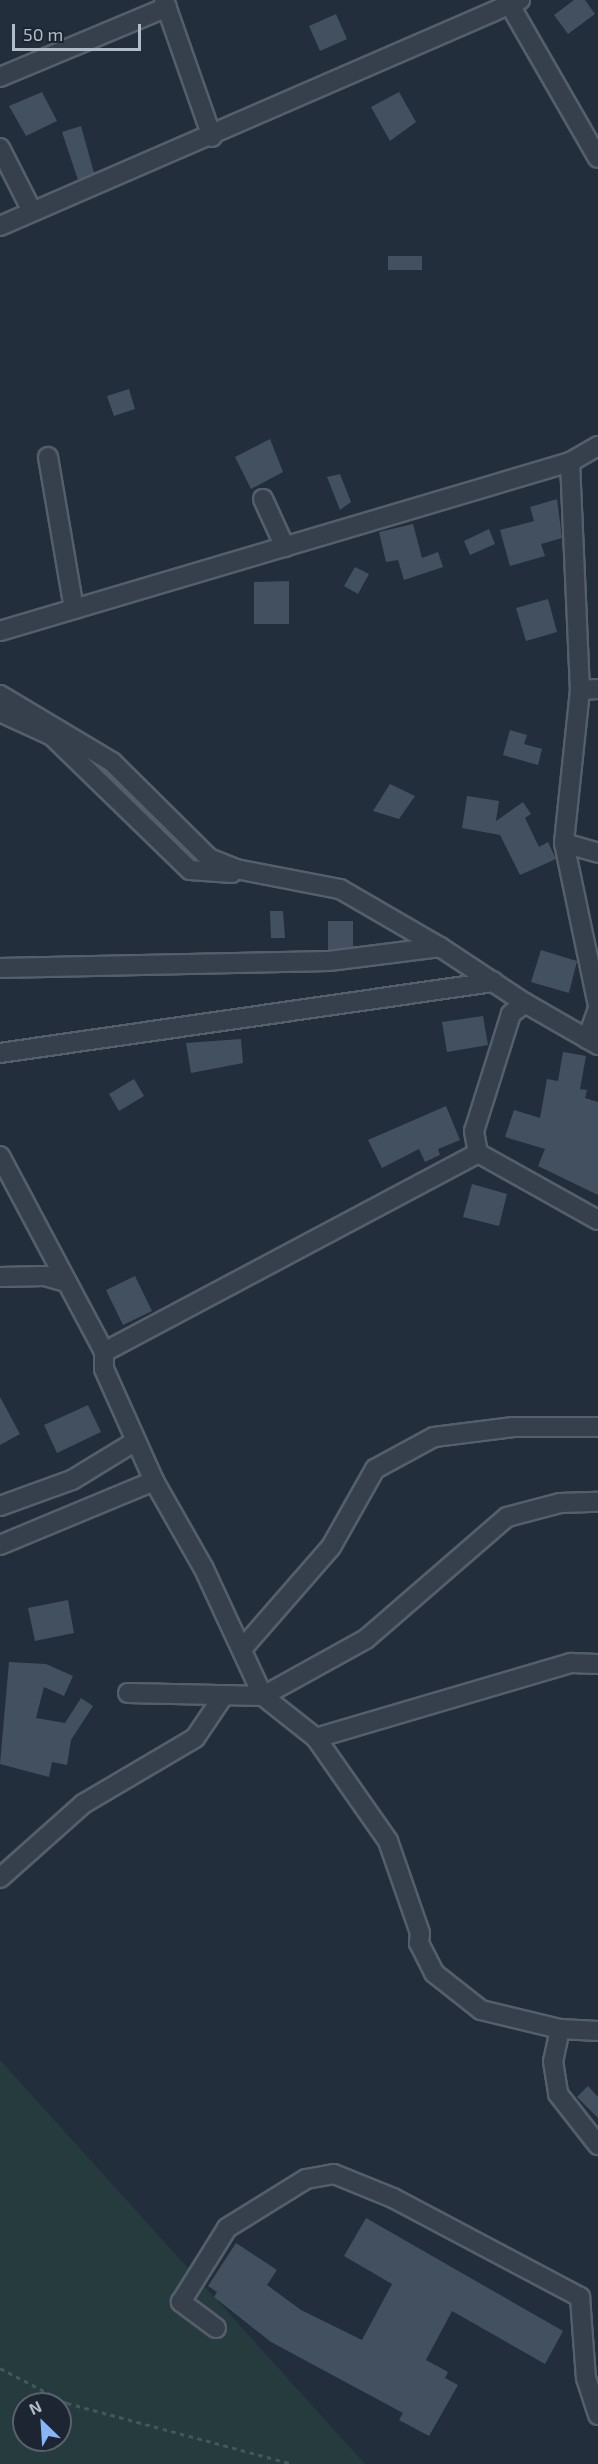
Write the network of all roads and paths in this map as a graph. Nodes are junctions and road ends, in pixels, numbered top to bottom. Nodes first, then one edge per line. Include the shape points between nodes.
1 (512, 2) edge
2 (165, 4) edge
3 (0, 77) edge
4 (212, 137) junction
5 (0, 148) edge
6 (598, 158) edge
7 (31, 209) junction
8 (0, 226) edge
9 (598, 446) edge
10 (48, 458) dead end
11 (570, 462) junction
12 (263, 499) dead end
13 (285, 547) junction
14 (74, 609) junction
15 (0, 631) edge
16 (598, 689) edge
17 (580, 690) junction
18 (0, 695) edge
19 (0, 712) edge
20 (564, 843) junction
21 (598, 854) edge
22 (440, 947) junction
23 (0, 968) edge
24 (494, 982) junction
25 (525, 1003) junction
26 (598, 1007) edge
27 (592, 1042) edge
28 (0, 1053) edge
29 (478, 1153) junction
30 (0, 1156) edge
31 (598, 1220) edge
32 (0, 1277) edge
33 (66, 1282) junction
34 (104, 1352) junction
35 (598, 1427) edge
36 (136, 1441) junction
37 (154, 1481) junction
38 (598, 1503) edge
39 (0, 1506) edge
40 (0, 1545) edge
41 (242, 1649) junction
42 (598, 1664) edge
43 (128, 1693) dead end
44 (263, 1695) junction
45 (222, 1698) junction
46 (316, 1738) junction
47 (0, 1878) edge
48 (560, 2029) junction
49 (598, 2031) edge
50 (598, 2145) edge
51 (216, 2328) dead end
52 (0, 2368) edge
53 (598, 2415) edge
54 (293, 2464) edge

1 - 4 street
1 - 6 street
2 - 3 street
2 - 4 street
4 - 7 street
5 - 7 street
7 - 8 street
9 - 11 street
10 - 14 street
11 - 13 street
11 - 17 street
12 - 13 street
13 - 14 street
14 - 15 street
16 - 17 street
17 - 20 street
18 - 22 street via 112,762 209,858 236,869 340,889
19 - 22 street via 52,736 190,870 258,875 350,898
20 - 21 street
20 - 26 street
22 - 23 street via 329,961
22 - 24 street
24 - 25 street
24 - 28 street
25 - 27 street
25 - 29 street via 510,1014 474,1131
26 - 27 street
29 - 31 street
29 - 34 street
30 - 33 street
32 - 33 street via 45,1275
33 - 34 street
34 - 36 street via 104,1369
35 - 41 street via 513,1427 434,1437 375,1469 331,1547
36 - 37 street
36 - 39 street via 72,1480
37 - 40 street
37 - 41 street via 204,1569
38 - 44 street via 560,1503 507,1517 366,1639
41 - 44 street
42 - 46 street via 571,1663
43 - 45 street
44 - 45 street
44 - 46 street
45 - 47 street via 195,1738 83,1804
46 - 48 street via 388,1842 420,1933 419,1943 434,1973 482,2010
48 - 49 street
48 - 50 street via 553,2061 558,2094
51 - 53 street via 181,2302 227,2228 306,2179 334,2174 393,2199 580,2297 586,2378
52 - 54 path via 67,2403

